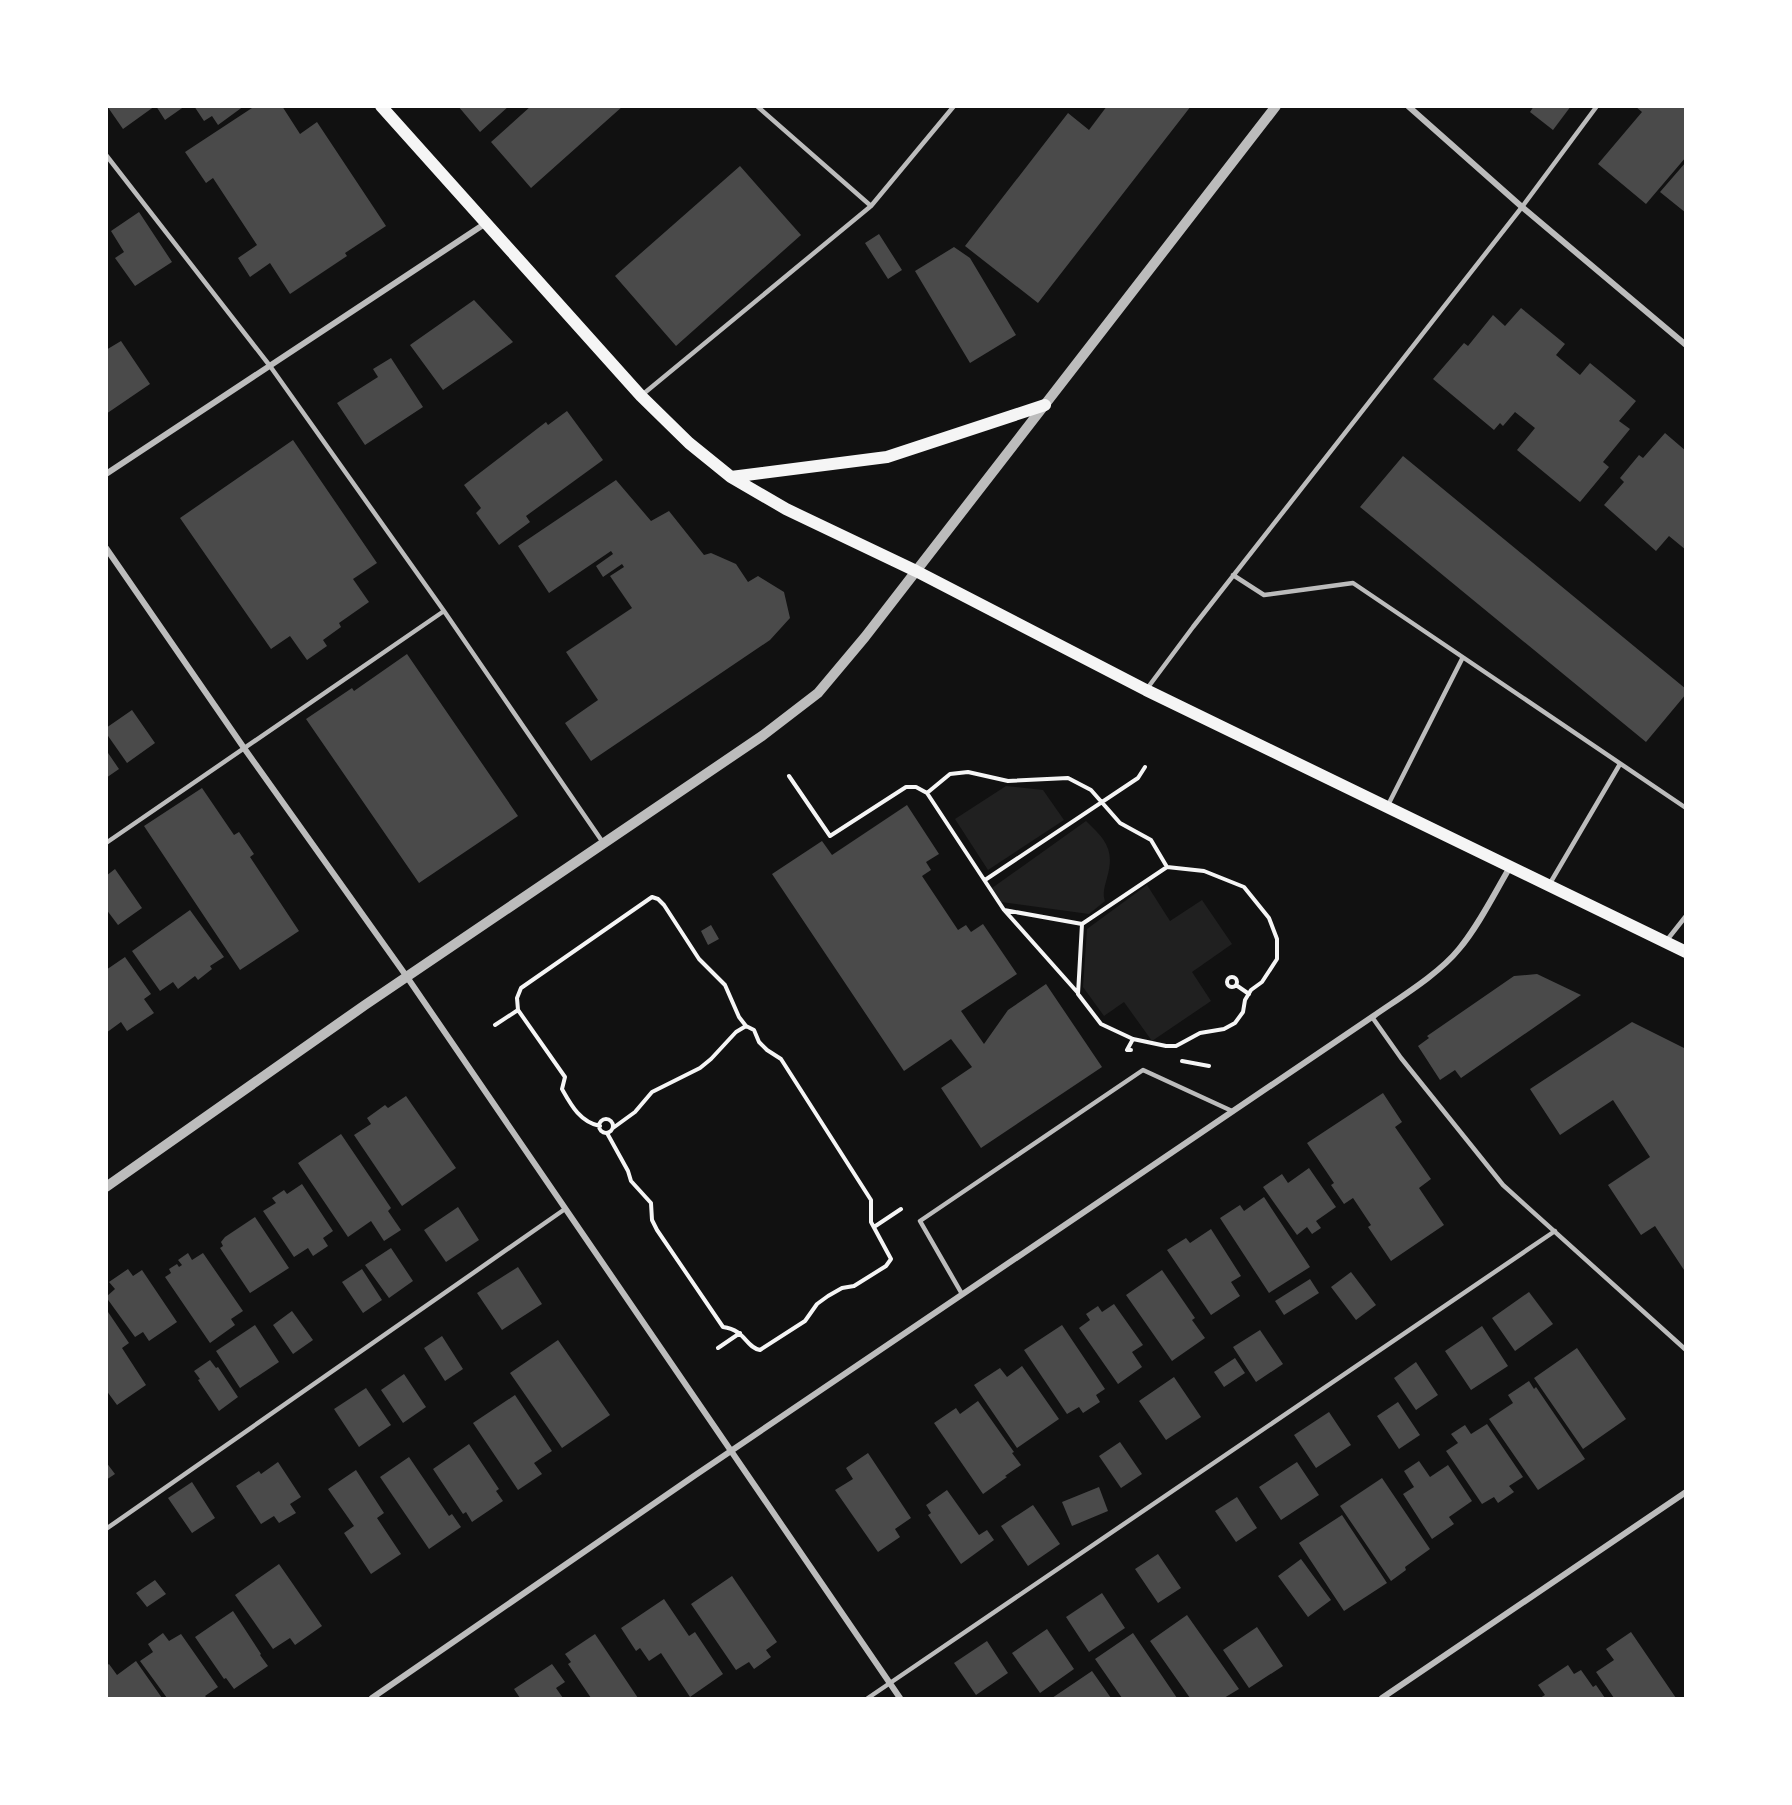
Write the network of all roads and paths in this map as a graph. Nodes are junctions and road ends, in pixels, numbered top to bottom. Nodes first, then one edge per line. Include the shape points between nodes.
1 (381, 106) edge
2 (757, 106) edge
3 (954, 106) edge
4 (1276, 106) edge
5 (1408, 106) edge
6 (1597, 106) edge
7 (106, 155) edge
8 (871, 206) junction
9 (1521, 207) junction
10 (486, 223) junction
11 (1686, 345) edge
12 (270, 366) junction
13 (641, 396) junction
14 (1045, 405) junction
15 (106, 474) edge
16 (731, 477) junction
17 (106, 548) edge
18 (916, 571) junction
19 (1233, 575) junction
20 (444, 611) junction
21 (1462, 659) junction
22 (1146, 690) junction
23 (244, 748) junction
24 (1620, 764) junction
25 (1145, 767) dead end
26 (789, 776) dead end
27 (927, 793) junction
28 (1101, 801) junction
29 (1388, 807) junction
30 (1686, 808) edge
31 (106, 843) edge
32 (604, 844) junction
33 (1510, 866) junction
34 (1167, 867) junction
35 (985, 880) junction
36 (1549, 885) junction
37 (1004, 910) junction
38 (1686, 916) edge
39 (1082, 924) junction
40 (1665, 942) junction
41 (1686, 952) edge
42 (406, 977) junction
43 (1236, 985) dead end
44 (1078, 994) junction
45 (1249, 994) junction
46 (518, 1010) junction
47 (1372, 1017) junction
48 (495, 1025) dead end
49 (746, 1026) junction
50 (1132, 1039) junction
51 (1133, 1051) dead end
52 (1176, 1060) dead end
53 (1209, 1066) dead end
54 (1232, 1111) junction
55 (600, 1126) junction
56 (613, 1128) junction
57 (607, 1133) junction
58 (106, 1187) edge
59 (566, 1209) junction
60 (1555, 1231) junction
61 (962, 1294) junction
62 (740, 1333) junction
63 (718, 1348) dead end
64 (1686, 1350) edge
65 (730, 1451) junction
66 (1686, 1492) edge
67 (106, 1529) edge
68 (889, 1683) junction
69 (372, 1698) edge
70 (868, 1698) edge
71 (900, 1698) edge
72 (1382, 1698) edge

1 - 10 main road
2 - 8 lane
3 - 8 lane
4 - 14 street
5 - 9 street
6 - 9 lane
7 - 12 lane
8 - 13 lane
9 - 11 street
9 - 19 lane
10 - 12 street
10 - 13 main road
12 - 15 street
12 - 20 lane
13 - 16 main road
14 - 16 main road via 887,457
14 - 18 street
16 - 18 main road via 786,509
17 - 23 street
18 - 22 main road
18 - 32 street via 818,693
19 - 21 lane via 1264,595 1353,583
19 - 22 lane
20 - 23 lane
20 - 32 lane
21 - 24 lane
21 - 29 lane
22 - 29 main road
23 - 31 lane
23 - 42 street
24 - 30 lane
24 - 36 lane
25 - 28 path via 1138,778
26 - 27 path via 830,836 906,787
27 - 28 path via 950,774 968,772 1008,781 1068,778 1091,790
27 - 35 path
28 - 34 path via 1120,823 1150,840
28 - 35 path
29 - 33 main road
32 - 42 street
33 - 36 main road
33 - 47 street via 1460,949
34 - 39 path
34 - 45 path via 1204,871 1244,887 1269,918 1277,939 1277,959
35 - 37 path
36 - 40 main road
37 - 39 path
37 - 44 path
38 - 40 lane
39 - 44 path
40 - 41 main road
42 - 58 street
42 - 59 street
43 - 45 path
44 - 50 path via 1101,1024
45 - 50 path via 1243,1012 1224,1029 1200,1033 1176,1046
46 - 48 path
46 - 49 path via 521,988 652,897 664,905 699,958 725,985
46 - 55 path via 565,1077 562,1089 572,1105 584,1120
47 - 54 street
47 - 60 lane via 1503,1185
49 - 56 path via 700,1068 652,1092
49 - 62 path via 754,1030 767,1050 781,1059 871,1200 871,1222 891,1259 854,1286 828,1296 805,1321 760,1350
50 - 51 path via 1127,1050
52 - 53 path
54 - 61 street
54 - 61 lane via 1143,1070 1133,1076 920,1221
55 - 56 path via 608,1119
55 - 57 path
56 - 57 path
57 - 62 path via 632,1181 651,1203 657,1230 723,1326
59 - 65 street
59 - 67 lane
60 - 64 lane
60 - 68 lane
61 - 65 street
62 - 63 path
65 - 68 street
65 - 69 street
66 - 72 street
68 - 70 lane
68 - 71 street

